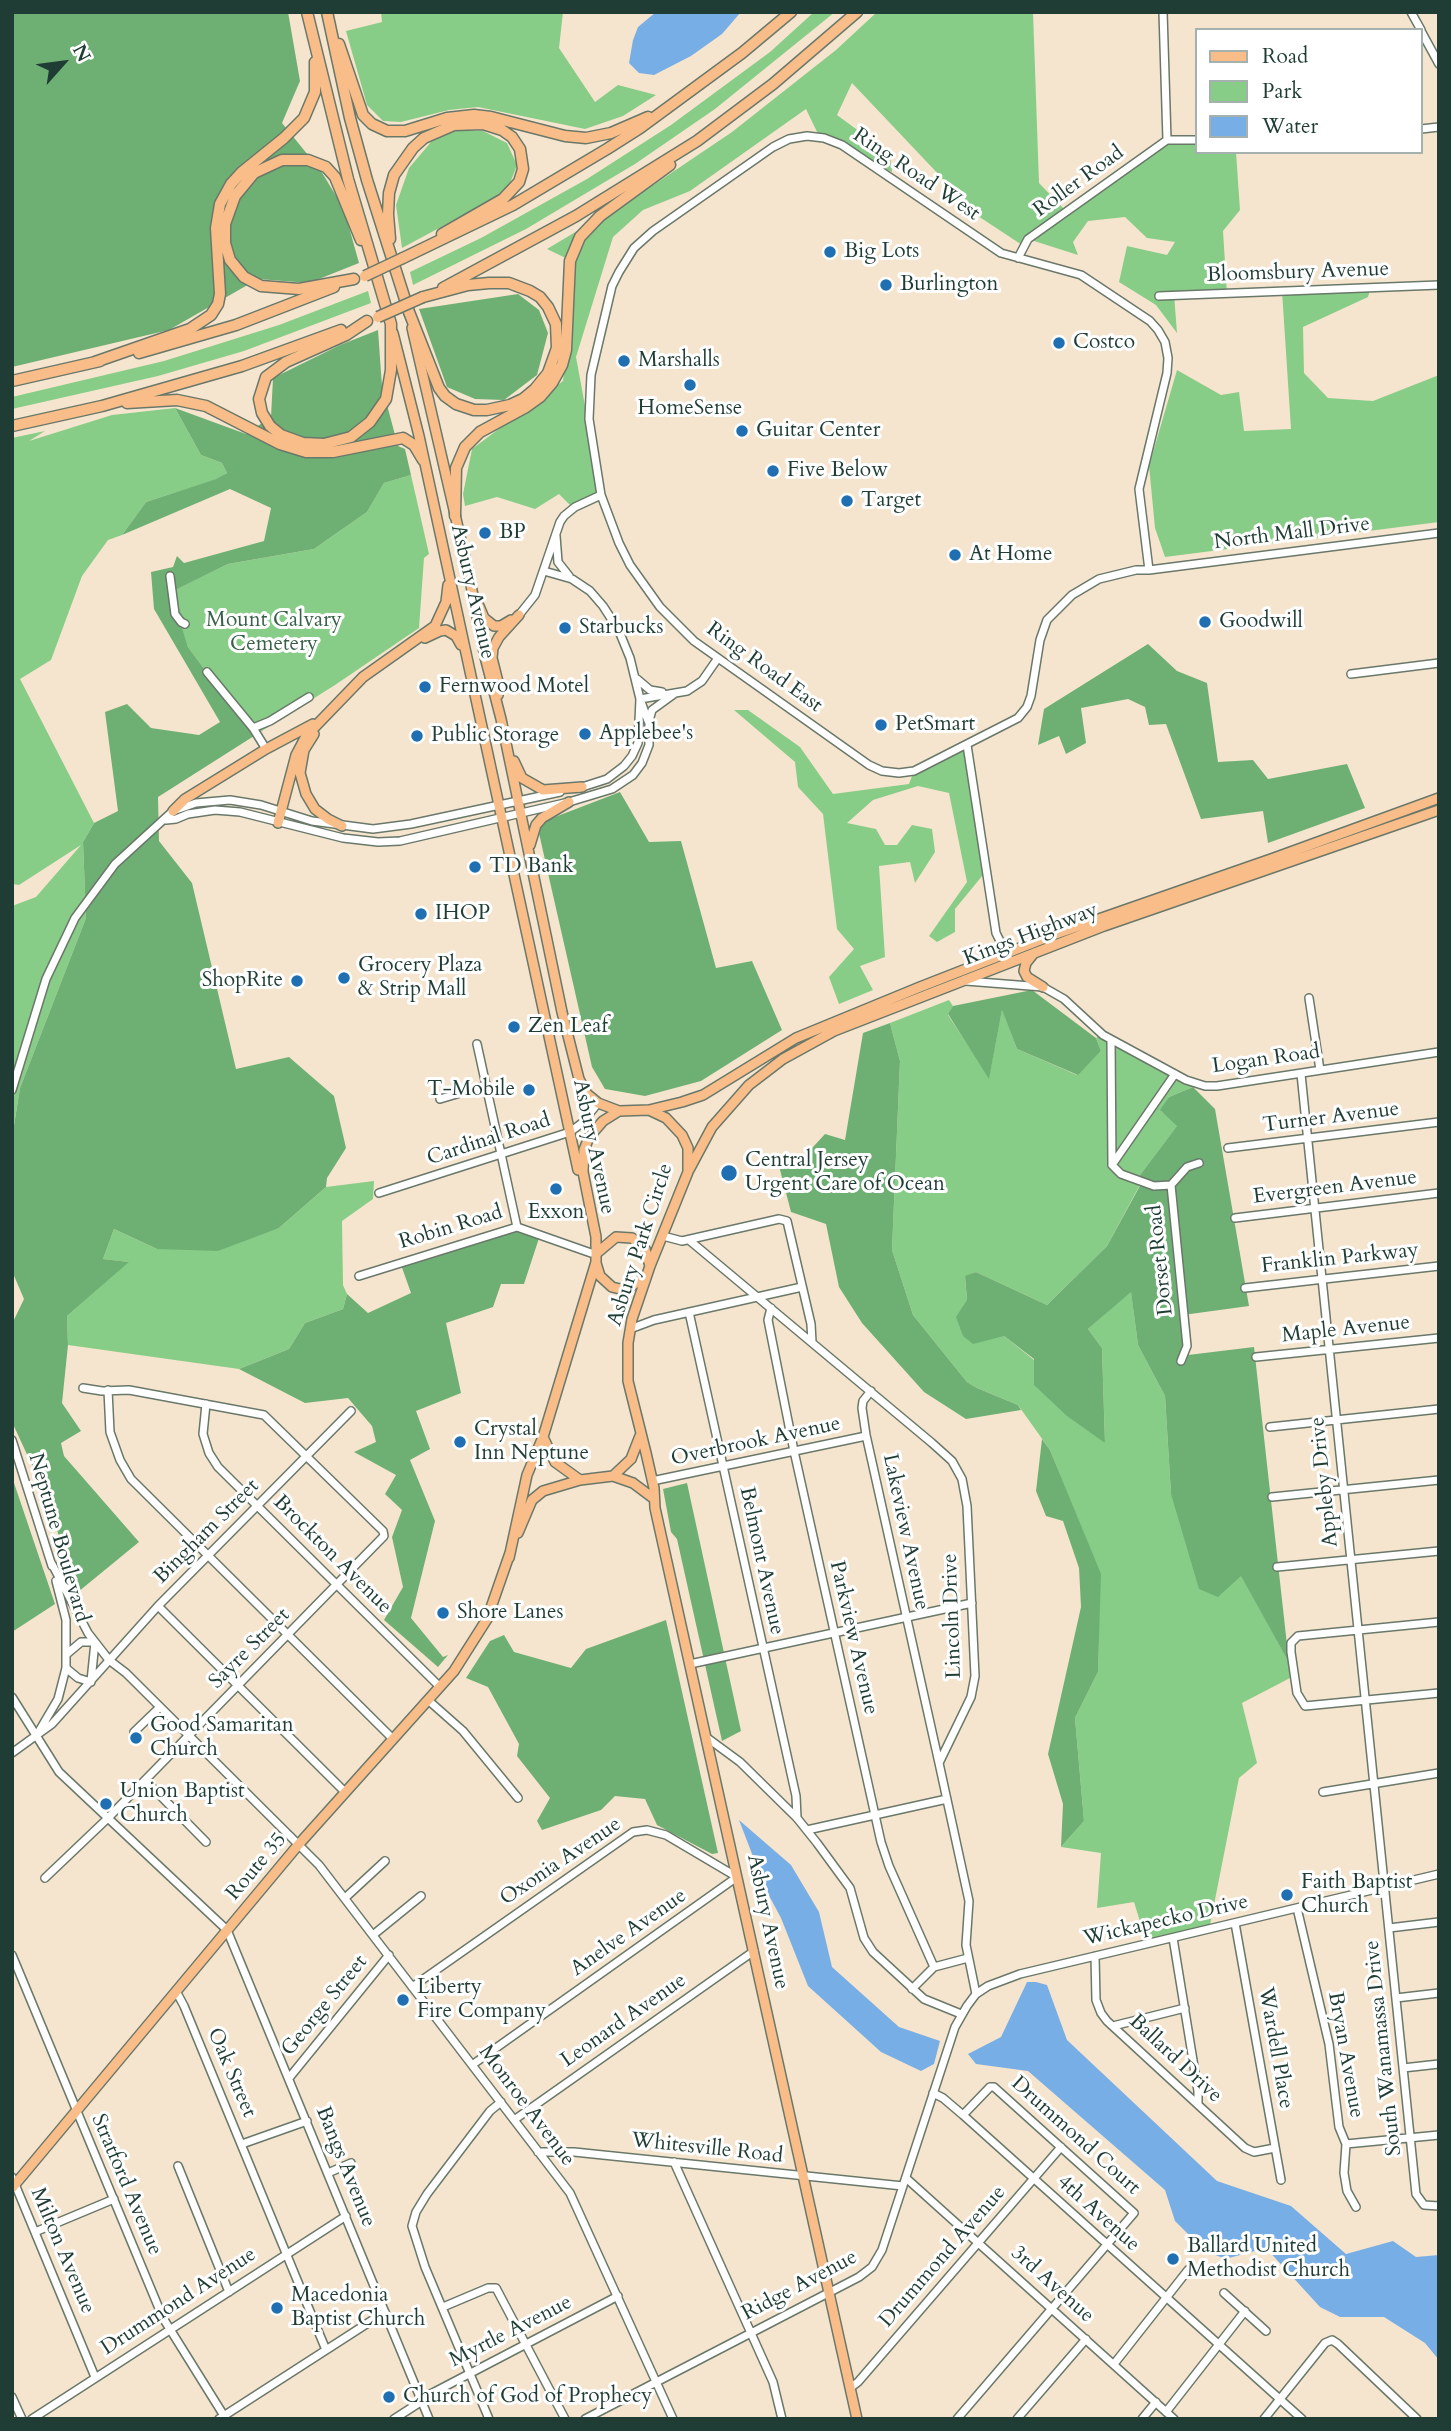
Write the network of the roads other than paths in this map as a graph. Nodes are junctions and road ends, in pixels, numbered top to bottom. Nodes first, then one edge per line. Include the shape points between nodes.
1 (307, 12) edge
2 (328, 12) edge
3 (791, 12) edge
4 (857, 12) edge
5 (1163, 12) edge
6 (1411, 12) edge
7 (1420, 28) edge
8 (1423, 34) edge
9 (314, 44) junction
10 (1439, 64) edge
11 (661, 112) junction
12 (1167, 140) junction
13 (1196, 140) edge
14 (697, 141) junction
15 (391, 254) junction
16 (408, 256) junction
17 (1018, 258) junction
18 (372, 262) junction
19 (360, 277) junction
20 (1439, 285) edge
21 (1159, 296) dead end
22 (425, 297) junction
23 (409, 312) junction
24 (368, 321) junction
25 (391, 324) junction
26 (95, 362) junction
27 (12, 381) edge
28 (102, 406) junction
29 (12, 426) edge
30 (423, 460) junction
31 (601, 495) junction
32 (455, 516) junction
33 (556, 533) junction
34 (1439, 533) edge
35 (1149, 570) junction
36 (544, 571) junction
37 (469, 575) junction
38 (170, 576) dead end
39 (572, 579) junction
40 (449, 580) junction
41 (519, 615) junction
42 (185, 624) dead end
43 (405, 649) junction
44 (718, 659) junction
45 (467, 660) junction
46 (1439, 663) edge
47 (207, 672) dead end
48 (1351, 674) dead end
49 (635, 677) junction
50 (674, 694) junction
51 (309, 697) dead end
52 (640, 699) junction
53 (497, 704) junction
54 (324, 718) junction
55 (649, 721) junction
56 (253, 728) junction
57 (967, 745) junction
58 (266, 749) junction
59 (508, 749) junction
60 (582, 787) junction
61 (1439, 798) edge
62 (519, 801) junction
63 (569, 803) junction
64 (499, 805) junction
65 (1439, 810) edge
66 (173, 811) junction
67 (280, 811) junction
68 (522, 814) junction
69 (502, 818) junction
70 (166, 820) junction
71 (278, 823) junction
72 (341, 826) junction
73 (382, 828) junction
74 (356, 840) junction
75 (529, 850) junction
76 (1037, 951) junction
77 (1008, 957) junction
78 (959, 982) junction
79 (1043, 987) junction
80 (1309, 998) dead end
81 (1111, 1040) junction
82 (477, 1044) dead end
83 (1439, 1052) edge
84 (1320, 1070) junction
85 (1301, 1073) junction
86 (1175, 1074) junction
87 (487, 1085) junction
88 (12, 1090) edge
89 (440, 1099) dead end
90 (598, 1103) junction
91 (649, 1110) junction
92 (619, 1111) junction
93 (1439, 1122) edge
94 (570, 1132) junction
95 (1307, 1138) junction
96 (1228, 1148) dead end
97 (502, 1155) junction
98 (1199, 1163) dead end
99 (1112, 1165) junction
100 (688, 1172) junction
101 (1171, 1185) junction
102 (379, 1193) dead end
103 (1439, 1194) edge
104 (1315, 1208) junction
105 (1235, 1217) dead end
106 (517, 1227) junction
107 (663, 1236) junction
108 (689, 1240) junction
109 (594, 1256) junction
110 (650, 1266) junction
111 (1439, 1266) edge
112 (359, 1276) dead end
113 (646, 1277) junction
114 (1322, 1279) junction
115 (802, 1287) junction
116 (1245, 1288) dead end
117 (757, 1297) junction
118 (636, 1308) junction
119 (771, 1308) junction
120 (689, 1312) junction
121 (654, 1320) junction
122 (630, 1329) junction
123 (1439, 1338) edge
124 (812, 1342) junction
125 (1329, 1350) junction
126 (1256, 1357) dead end
127 (1181, 1361) dead end
128 (83, 1388) dead end
129 (108, 1390) junction
130 (871, 1391) junction
131 (206, 1404) junction
132 (1439, 1409) edge
133 (351, 1411) dead end
134 (1337, 1420) junction
135 (1270, 1427) dead end
136 (641, 1435) junction
137 (866, 1436) junction
138 (543, 1437) junction
139 (12, 1440) edge
140 (794, 1451) junction
141 (307, 1456) junction
142 (722, 1466) junction
143 (613, 1476) junction
144 (580, 1480) junction
145 (1439, 1480) edge
146 (652, 1481) junction
147 (1344, 1490) junction
148 (653, 1497) junction
149 (1272, 1497) dead end
150 (258, 1506) junction
151 (1439, 1551) edge
152 (208, 1556) junction
153 (509, 1558) junction
154 (1351, 1560) junction
155 (52, 1564) junction
156 (1277, 1567) dead end
157 (338, 1585) junction
158 (972, 1602) junction
159 (158, 1606) junction
160 (906, 1617) junction
161 (1439, 1622) edge
162 (1358, 1630) junction
163 (834, 1633) junction
164 (288, 1635) junction
165 (95, 1642) junction
166 (763, 1649) junction
167 (68, 1653) junction
168 (109, 1660) junction
169 (690, 1664) junction
170 (66, 1668) junction
171 (91, 1682) junction
172 (239, 1685) junction
173 (440, 1686) junction
174 (1439, 1693) edge
175 (12, 1697) edge
176 (428, 1700) junction
177 (1365, 1700) junction
178 (160, 1707) junction
179 (134, 1732) dead end
180 (189, 1736) junction
181 (36, 1737) junction
182 (706, 1737) junction
183 (393, 1739) junction
184 (12, 1752) edge
185 (939, 1763) junction
186 (1439, 1773) edge
187 (145, 1780) junction
188 (1374, 1784) junction
189 (345, 1792) junction
190 (1323, 1792) dead end
191 (518, 1798) dead end
192 (947, 1799) junction
193 (875, 1815) junction
194 (108, 1818) junction
195 (797, 1818) junction
196 (807, 1830) junction
197 (206, 1842) dead end
198 (299, 1844) junction
199 (385, 1861) dead end
200 (1439, 1874) edge
201 (737, 1877) junction
202 (45, 1878) dead end
203 (1385, 1887) junction
204 (421, 1896) dead end
205 (345, 1898) junction
206 (1297, 1908) junction
207 (1439, 1922) edge
208 (1235, 1923) junction
209 (1389, 1928) junction
210 (226, 1930) junction
211 (373, 1935) junction
212 (1173, 1938) junction
213 (754, 1951) junction
214 (12, 1955) edge
215 (388, 1955) junction
216 (1095, 1956) junction
217 (968, 1958) junction
218 (934, 1967) junction
219 (16, 1976) edge
220 (412, 1987) junction
221 (912, 1989) junction
222 (176, 1991) junction
223 (1439, 1993) edge
224 (976, 1994) junction
225 (1396, 1998) junction
226 (1185, 2008) junction
227 (961, 2014) junction
228 (1113, 2026) junction
229 (944, 2058) joint
230 (1439, 2064) edge
231 (472, 2066) junction
232 (1403, 2068) junction
233 (289, 2078) junction
234 (933, 2092) junction
235 (500, 2102) junction
236 (1198, 2104) junction
237 (76, 2110) junction
238 (963, 2115) junction
239 (514, 2120) junction
240 (307, 2121) junction
241 (1439, 2135) edge
242 (1410, 2138) junction
243 (242, 2144) junction
244 (1346, 2144) junction
245 (1061, 2147) junction
246 (1275, 2148) junction
247 (538, 2152) junction
248 (674, 2162) junction
249 (351, 2163) dead end
250 (178, 2166) dead end
251 (328, 2172) junction
252 (804, 2176) junction
253 (1033, 2179) junction
254 (1280, 2180) dead end
255 (905, 2182) junction
256 (13, 2183) edge
257 (114, 2199) junction
258 (1439, 2206) edge
259 (1356, 2207) dead end
260 (346, 2216) junction
261 (35, 2232) junction
262 (978, 2243) junction
263 (1107, 2245) junction
264 (286, 2254) junction
265 (1188, 2270) dead end
266 (229, 2292) junction
267 (829, 2292) junction
268 (1224, 2293) dead end
269 (618, 2296) junction
270 (1166, 2298) junction
271 (443, 2307) junction
272 (1052, 2309) junction
273 (1245, 2311) junction
274 (385, 2312) junction
275 (170, 2330) junction
276 (1266, 2331) dead end
277 (751, 2332) junction
278 (1086, 2339) junction
279 (526, 2344) junction
280 (1218, 2345) junction
281 (326, 2350) junction
282 (1114, 2364) junction
283 (470, 2373) junction
284 (96, 2377) junction
285 (656, 2381) junction
286 (850, 2388) junction
287 (12, 2397) edge
288 (1280, 2399) junction
289 (421, 2400) junction
290 (1156, 2402) junction
291 (1166, 2412) junction
292 (223, 2418) edge
293 (22, 2419) edge
294 (32, 2419) edge
295 (394, 2419) edge
296 (429, 2419) edge
297 (489, 2419) edge
298 (565, 2419) edge
299 (585, 2419) edge
300 (673, 2419) edge
301 (782, 2419) edge
302 (857, 2419) edge
303 (957, 2419) edge
304 (1017, 2419) edge
305 (1142, 2419) edge
306 (1174, 2419) edge
307 (1264, 2419) edge
308 (1302, 2419) edge
309 (1417, 2419) edge

1 - 9 highway, Asbury Avenue
2 - 11 highway via 361,111 381,129 405,131 474,115 586,138
2 - 15 highway, Asbury Avenue via 353,129
3 - 11 highway
4 - 14 highway
5 - 12 street
6 - 7 street
8 - 10 street
9 - 18 highway, Asbury Avenue
9 - 26 highway via 315,92 308,111 296,128 242,172 220,204 215,228 220,294 211,315 190,329
11 - 16 highway via 562,177
12 - 13 street
12 - 17 street, Roller Road via 1028,240
14 - 22 highway via 576,216
14 - 32 highway via 600,216 580,237 570,261 562,365 540,397 480,432 465,447 456,468
15 - 16 highway via 389,194 394,175 413,148 424,138 461,124 490,126 512,137 523,162 516,187
15 - 23 highway, Asbury Avenue
16 - 19 highway, bridge
17 - 31 street, Ring Road West via 1001,253 842,145 807,136 773,147 653,230 634,248 615,278 590,384 591,440
17 - 35 street, Ring Road West via 1081,275 1150,321 1165,342 1167,373 1139,489
18 - 19 highway via 338,182 321,164 282,160 254,173 240,187 230,203 225,232 230,260 244,277 285,290
18 - 25 highway, Asbury Avenue
19 - 26 highway via 236,325
20 - 21 street, Bloomsbury Avenue
22 - 23 highway via 489,283 509,283 530,291 548,307 556,324 556,348 548,373 510,405 474,410 456,404 439,388
22 - 24 highway, bridge
23 - 32 main road, Asbury Avenue
24 - 25 highway via 286,362 266,377 260,405 275,430 303,443 324,444 351,436 370,422 386,399
24 - 28 highway via 242,366
25 - 30 main road, Asbury Avenue
26 - 27 highway
28 - 29 highway
28 - 30 highway via 162,400 191,403 306,452 333,452 402,438 414,445
30 - 40 main road, Asbury Avenue
31 - 33 street via 571,510
31 - 44 street, Ring Road East via 619,543 644,587 678,626
32 - 37 main road, Asbury Avenue
33 - 36 street
33 - 39 street via 558,562
34 - 35 street, North Mall Drive
35 - 57 street, Ring Road East via 1099,579 1055,610 1042,632 1027,707 1011,723
36 - 39 street
36 - 41 street via 535,595
37 - 41 main road via 487,622 501,626
37 - 53 main road, Asbury Avenue
38 - 42 street via 176,614
39 - 49 street via 603,606 619,631
40 - 43 main road via 446,602 435,626
40 - 45 main road, Asbury Avenue
41 - 53 main road via 499,637 492,653 499,686
43 - 45 main road via 446,630 456,636
43 - 54 main road via 363,677
44 - 50 street via 702,681
44 - 57 street, Ring Road East via 882,771 914,771
45 - 64 main road, Asbury Avenue
46 - 48 street
47 - 56 street
49 - 50 street via 650,690
49 - 52 street
50 - 52 street
50 - 55 street via 652,710
51 - 56 street
52 - 55 street
52 - 60 street via 638,743 632,756 607,779
53 - 59 main road, Asbury Avenue
54 - 58 main road
54 - 67 main road via 298,749
54 - 72 main road via 304,750 300,773 315,809
55 - 63 street via 649,745 633,775 612,789
56 - 58 street
57 - 77 street via 996,933
58 - 66 main road
59 - 60 main road via 522,778 532,785 551,791
59 - 62 main road, Asbury Avenue
60 - 62 street
61 - 77 main road, Kings Highway
62 - 64 street
62 - 68 main road, Asbury Avenue
63 - 68 street
63 - 75 main road via 536,825
64 - 69 main road, Asbury Avenue
64 - 73 street
65 - 76 main road, Kings Highway
66 - 67 street via 217,800
66 - 70 street
67 - 71 main road
67 - 72 street
68 - 69 street
68 - 75 main road, Asbury Avenue
69 - 74 street via 400,841
69 - 94 main road, Asbury Avenue
70 - 71 street via 215,810
70 - 88 street via 115,864 75,918 46,979
71 - 74 street
72 - 73 street
73 - 74 street via 374,837
75 - 90 main road, Asbury Avenue via 579,1079
76 - 77 main road, Kings Highway
76 - 79 main road via 1024,971
77 - 78 main road, Kings Highway
77 - 91 main road, Kings Highway via 796,1038 703,1095
78 - 79 street, Logan Road
78 - 100 main road, Kings Highway via 834,1031 783,1059 729,1106
79 - 81 street, Logan Road
80 - 84 street
81 - 86 street, Logan Road
81 - 99 street
82 - 87 street
83 - 84 street, Logan Road
84 - 85 street, Logan Road
85 - 86 street, Logan Road via 1213,1086 1194,1084
85 - 95 street, Appleby Drive
86 - 99 street
87 - 89 street
87 - 97 street
90 - 92 main road, Asbury Avenue
90 - 94 street, Cardinal Road
91 - 92 main road
91 - 100 main road, Asbury Park Circle via 666,1118 682,1135 688,1148
92 - 109 main road, Asbury Park Circle via 596,1127 584,1150
93 - 95 street, Turner Avenue
94 - 97 street, Cardinal Road
94 - 109 main road, Asbury Avenue
95 - 96 street, Turner Avenue
95 - 104 street, Appleby Drive
97 - 102 street, Cardinal Road
97 - 106 street
98 - 101 street via 1187,1167
99 - 101 street, Dorset Road via 1142,1182
100 - 107 main road, Asbury Park Circle
101 - 127 street, Dorset Road via 1187,1346
103 - 104 street, Evergreen Avenue
104 - 105 street, Evergreen Avenue
104 - 114 street, Appleby Drive
106 - 109 street, Robin Road
106 - 112 street, Robin Road
107 - 108 street
107 - 110 main road, Asbury Park Circle
108 - 115 street via 787,1221
108 - 117 street
109 - 110 main road via 615,1237 632,1238 645,1249
109 - 113 main road via 600,1276 612,1287 629,1287
109 - 138 main road, Asbury Park Circle
110 - 113 main road, Asbury Park Circle
111 - 114 street, Franklin Parkway
113 - 118 main road, Asbury Park Circle
114 - 116 street, Franklin Parkway
114 - 125 street, Appleby Drive
115 - 117 street
115 - 124 street
117 - 119 street, Lincoln Drive
117 - 120 street
118 - 121 street via 644,1318
118 - 122 main road, Asbury Park Circle
119 - 124 street, Lincoln Drive
119 - 140 street, Parkview Avenue via 768,1320
120 - 121 street
120 - 142 street, Belmont Avenue
121 - 122 street
122 - 136 main road, Asbury Park Circle via 628,1381
123 - 125 street, Maple Avenue
124 - 130 street, Lincoln Drive
125 - 126 street, Maple Avenue
125 - 134 street, Appleby Drive
128 - 129 street
129 - 131 street
129 - 152 street via 110,1432 124,1468
130 - 137 street, Lakeview Avenue via 862,1408
130 - 158 street, Lincoln Drive via 952,1461 959,1473 967,1506
131 - 141 street via 264,1415
131 - 150 street, Brockton Avenue via 203,1427 209,1453
132 - 134 street
133 - 141 street, Bingham Street
134 - 135 street
134 - 147 street, Appleby Drive
136 - 143 main road via 631,1459
136 - 146 main road, Asbury Avenue
137 - 140 street, Overbrook Avenue
137 - 160 street, Lakeview Avenue
138 - 144 main road via 558,1466
138 - 153 main road, Asbury Park Circle via 522,1492
139 - 155 street, Neptune Boulevard
140 - 142 street, Overbrook Avenue
140 - 163 street, Parkview Avenue
141 - 150 street, Bingham Street
141 - 157 street, Sayre Street via 383,1531 383,1539
142 - 146 street, Overbrook Avenue
142 - 166 street, Belmont Avenue
143 - 144 main road
143 - 148 main road
144 - 153 main road via 543,1491 532,1500
145 - 147 street
146 - 148 main road, Asbury Avenue
147 - 149 street
147 - 154 street, Appleby Drive
148 - 169 main road, Asbury Avenue
150 - 152 street, Bingham Street
150 - 157 street, Brockton Avenue
151 - 154 street
152 - 159 street, Bingham Street
152 - 164 street
153 - 173 main road, Route 35 via 483,1627
154 - 156 street
154 - 162 street, Appleby Drive
155 - 165 street, Monroe Avenue
155 - 167 street, Neptune Boulevard via 66,1620
157 - 164 street, Sayre Street
157 - 173 street, Brockton Avenue
158 - 160 street
158 - 185 street, Lincoln Drive via 973,1687
159 - 168 street, Bingham Street
159 - 172 street
160 - 163 street
160 - 185 street, Lakeview Avenue
161 - 162 street
162 - 177 street, Appleby Drive
162 - 177 street via 1298,1636 1291,1643 1291,1652 1297,1693 1305,1706
163 - 166 street
163 - 193 street, Parkview Avenue
164 - 172 street, Sayre Street
164 - 183 street
165 - 167 street via 80,1642
165 - 168 street, Monroe Avenue
165 - 171 street
166 - 169 street
166 - 195 street, Belmont Avenue
167 - 170 street, Neptune Boulevard
168 - 171 street, Bingham Street
168 - 178 street, Monroe Avenue
169 - 182 main road, Asbury Avenue
170 - 171 street
170 - 181 street, Neptune Boulevard via 58,1699
171 - 181 street, Bingham Street
172 - 180 street, Sayre Street
172 - 189 street
173 - 176 main road, Route 35
174 - 177 street
175 - 181 street
176 - 183 main road, Route 35
176 - 191 street via 463,1731
177 - 188 street, Appleby Drive
178 - 179 street
178 - 180 street, Monroe Avenue
180 - 187 street, Sayre Street
180 - 198 street, Monroe Avenue
181 - 184 street, Neptune Boulevard
181 - 194 street via 59,1772
182 - 195 street via 740,1762
182 - 201 main road, Asbury Avenue
183 - 189 main road, Route 35
185 - 192 street
186 - 188 street
187 - 194 street, Sayre Street
187 - 197 street
188 - 190 street
188 - 203 street, Appleby Drive
189 - 198 main road, Route 35
192 - 193 street
192 - 217 street via 969,1901
193 - 196 street
193 - 218 street, Parkview Avenue via 889,1866
194 - 202 street, Sayre Street
194 - 210 street
195 - 196 street
196 - 221 street via 850,1888 868,1945
198 - 205 street, Monroe Avenue
198 - 210 main road, Route 35
199 - 205 street
200 - 203 street, Wickapecko Drive
201 - 213 main road, Asbury Avenue
201 - 220 street, Oxonia Avenue via 666,1835 633,1832
201 - 231 street, Anelve Avenue
203 - 206 street, Wickapecko Drive
203 - 209 street, South Wanamassa Drive
204 - 211 street
205 - 211 street, Monroe Avenue
206 - 208 street, Wickapecko Drive
206 - 244 street, Bryan Avenue via 1329,2044 1339,2127
207 - 209 street
208 - 212 street, Wickapecko Drive
208 - 246 street, Wardell Place
209 - 225 street, South Wanamassa Drive
210 - 222 main road, Route 35
210 - 233 street, Bangs Avenue
211 - 215 street, Monroe Avenue
212 - 216 street, Wickapecko Drive
212 - 226 street
213 - 239 street, Leonard Avenue
213 - 252 main road, Asbury Avenue
214 - 219 street, Stratford Avenue
215 - 220 street, Monroe Avenue
215 - 233 street, George Street
216 - 224 street, Wickapecko Drive via 1010,1976
216 - 228 street, Ballard Drive via 1097,2006
217 - 218 street
217 - 224 street
218 - 221 street
219 - 237 street, Stratford Avenue
220 - 231 street, Monroe Avenue
221 - 227 street via 933,2004
222 - 237 main road, Route 35
222 - 243 street, Oak Street
223 - 225 street
224 - 227 street, Wickapecko Drive
225 - 232 street, South Wanamassa Drive
226 - 228 street
226 - 236 street
227 - 229 street, Wickapecko Drive
228 - 236 street, Ballard Drive
229 - 234 street, Ridge Avenue
230 - 232 street
231 - 235 street, Monroe Avenue
232 - 242 street, South Wanamassa Drive
233 - 240 street, Bangs Avenue
234 - 238 street, 4th Avenue
234 - 255 street, Ridge Avenue
235 - 239 street, Monroe Avenue
235 - 271 street via 427,2194 413,2220 413,2234
236 - 246 street, Ballard Drive via 1247,2150
237 - 256 main road, Route 35
237 - 257 street, Stratford Avenue
238 - 245 street, Drummond Court via 994,2087
238 - 253 street, 4th Avenue
239 - 247 street, Monroe Avenue
240 - 243 street, Oak Street
240 - 251 street, Bangs Avenue
241 - 242 street
242 - 244 street
242 - 258 street, South Wanamassa Drive via 1416,2194 1426,2206
243 - 264 street
244 - 259 street, Bryan Avenue via 1344,2173
245 - 253 street, Drummond Avenue
245 - 263 street, Drummond Court via 1134,2213
246 - 254 street, Wardell Place
247 - 248 street, Whitesville Road
247 - 269 street, Monroe Avenue via 575,2201
248 - 252 street, Whitesville Road
248 - 277 street
249 - 251 street
250 - 266 street
251 - 260 street, Bangs Avenue
252 - 255 street, Whitesville Road
252 - 267 main road, Asbury Avenue
253 - 262 street, Drummond Avenue
253 - 263 street, 4th Avenue
255 - 262 street, 3rd Avenue
255 - 267 street, Ridge Avenue via 876,2262
256 - 261 street, Milton Avenue
257 - 261 street
257 - 275 street, Stratford Avenue
260 - 264 street, Drummond Avenue
260 - 274 street, Bangs Avenue
261 - 284 street, Milton Avenue
262 - 272 street, 3rd Avenue
262 - 286 street, Drummond Avenue
263 - 270 street, 4th Avenue
263 - 272 street
264 - 266 street, Drummond Avenue
264 - 281 street
265 - 270 street
266 - 275 street, Drummond Avenue
267 - 277 street, Ridge Avenue
267 - 286 main road, Asbury Avenue
268 - 273 street
269 - 279 street, Myrtle Avenue
269 - 285 street, Monroe Avenue
270 - 280 street, 4th Avenue
270 - 282 street
271 - 279 street via 493,2286
271 - 283 street
272 - 278 street, 3rd Avenue
272 - 303 street
273 - 276 street
273 - 280 street
274 - 281 street
274 - 289 street, Bangs Avenue
275 - 284 street, Drummond Avenue
275 - 292 street, Stratford Avenue
277 - 285 street, Ridge Avenue
277 - 301 street via 774,2382
278 - 282 street, 3rd Avenue
278 - 304 street
279 - 283 street, Myrtle Avenue
279 - 298 street
280 - 288 street, 4th Avenue
280 - 291 street
281 - 292 street
282 - 290 street, 3rd Avenue
283 - 289 street, Myrtle Avenue
283 - 297 street
284 - 294 street, Drummond Avenue
285 - 299 street, Ridge Avenue
285 - 300 street, Monroe Avenue
286 - 302 main road, Asbury Avenue
287 - 293 street
288 - 307 street
288 - 308 street, 4th Avenue
288 - 309 street via 1332,2340
289 - 295 street, Myrtle Avenue
289 - 296 street, Bangs Avenue
290 - 291 street, 3rd Avenue
290 - 305 street
291 - 306 street, 3rd Avenue

